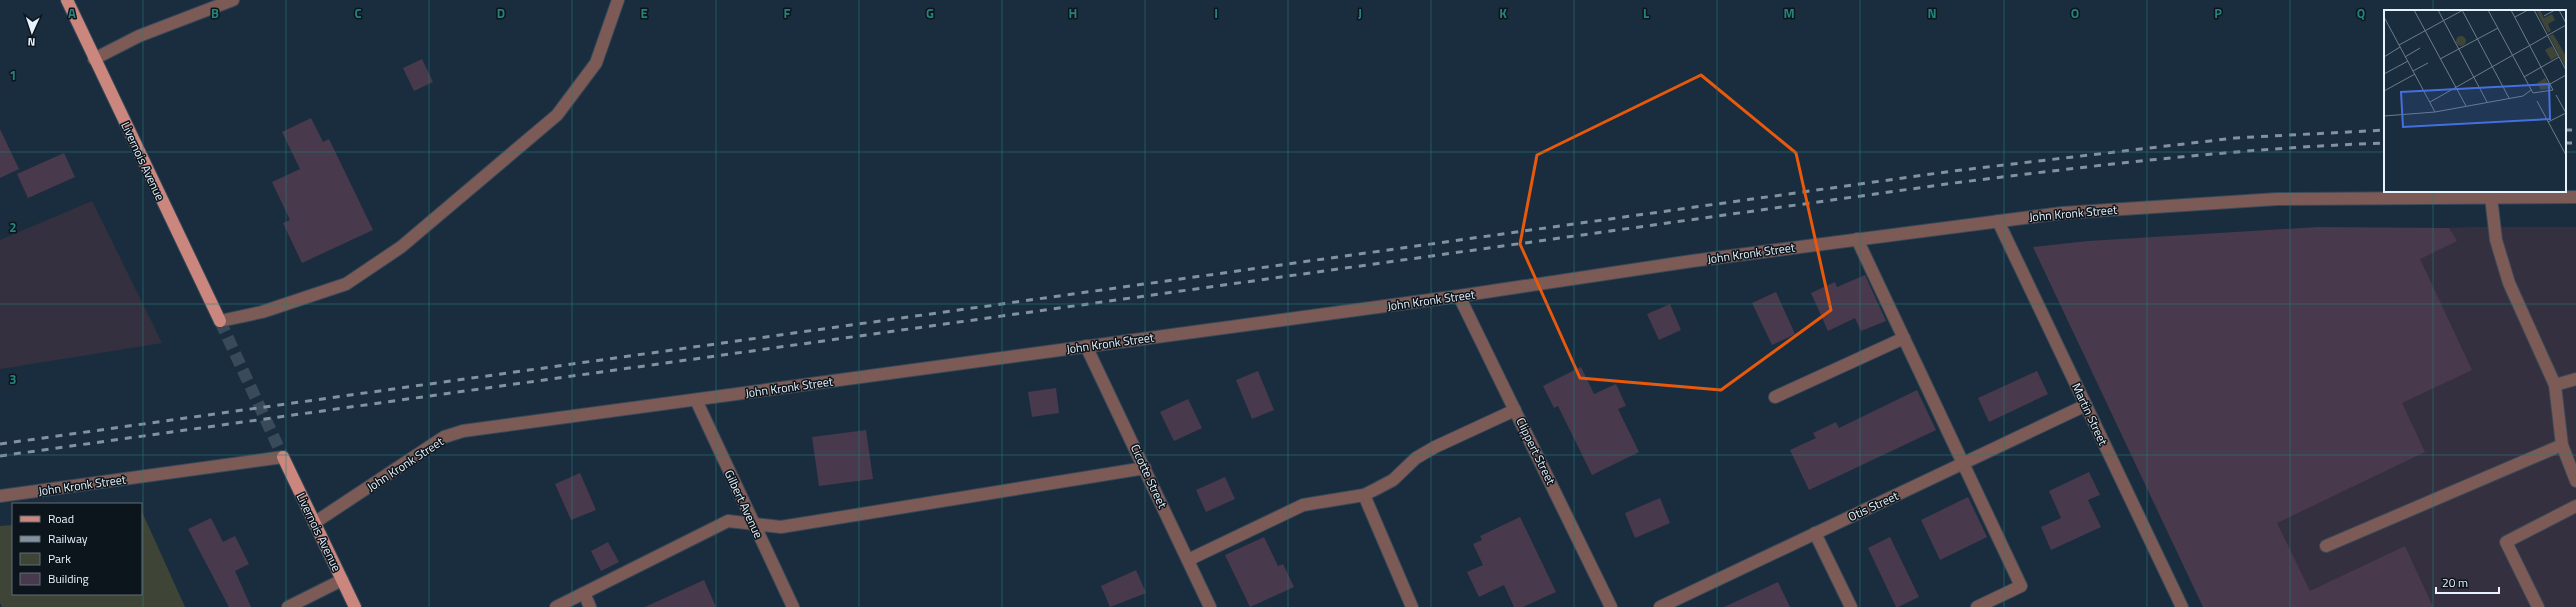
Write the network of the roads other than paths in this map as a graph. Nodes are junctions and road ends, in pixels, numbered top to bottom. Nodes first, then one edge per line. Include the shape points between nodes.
1 (67, 0) edge
2 (233, 0) edge
3 (618, 0) edge
4 (94, 59) junction
5 (2491, 197) junction
6 (2576, 197) edge
7 (1998, 220) junction
8 (1857, 239) junction
9 (1460, 296) junction
10 (220, 320) joint
11 (1904, 338) junction
12 (1086, 346) junction
13 (2576, 379) edge
14 (2555, 385) junction
15 (1775, 397) dead end
16 (696, 400) junction
17 (2086, 405) junction
18 (1515, 410) junction
19 (2562, 445) junction
20 (283, 457) joint
21 (1963, 464) junction
22 (1146, 468) junction
23 (2576, 481) edge
24 (1364, 495) junction
25 (0, 496) edge
26 (2576, 506) edge
27 (314, 523) junction
28 (753, 525) junction
29 (1815, 533) junction
30 (2326, 546) dead end
31 (1188, 560) junction
32 (342, 580) junction
33 (584, 593) junction
34 (288, 607) edge
35 (355, 607) edge
36 (556, 607) edge
37 (590, 607) edge
38 (793, 607) edge
39 (1210, 607) edge
40 (1412, 607) edge
41 (1611, 607) edge
42 (1660, 607) edge
43 (1851, 607) edge
44 (1977, 607) edge
45 (2182, 607) edge
46 (2538, 607) edge

1 - 4 main road, Livernois Avenue
2 - 4 street via 139,36
3 - 10 street via 596,63 557,115 401,247 346,284 262,312
4 - 10 main road, Livernois Avenue
5 - 6 street, John Kronk Street
5 - 7 street, John Kronk Street via 2277,199 2124,208
5 - 14 street via 2496,240 2509,283
7 - 8 street, John Kronk Street
7 - 17 street, Martin Street
8 - 9 street, John Kronk Street
8 - 11 street
9 - 12 street, John Kronk Street
9 - 18 street, Clippert Street
11 - 15 street
11 - 21 street
12 - 16 street, John Kronk Street
12 - 22 street, Cicotte Street
13 - 14 street
14 - 19 street
16 - 27 street, John Kronk Street via 463,431 444,438
16 - 28 street, Gilbert Avenue
17 - 21 street, Otis Street
17 - 45 street, Martin Street
18 - 24 street via 1435,447 1416,458 1393,480
18 - 41 street, Clippert Street
19 - 23 street
19 - 30 street
20 - 25 street, John Kronk Street
20 - 27 main road, Livernois Avenue
21 - 29 street, Otis Street
21 - 44 street via 2021,586
22 - 28 street via 781,528
22 - 31 street, Cicotte Street
24 - 31 street via 1303,505
24 - 40 street
26 - 46 street via 2506,542
27 - 32 main road, Livernois Avenue
28 - 33 street via 728,521
28 - 38 street, Gilbert Avenue
29 - 42 street, Otis Street
29 - 43 street
31 - 39 street, Cicotte Street
32 - 34 street
32 - 35 main road, Livernois Avenue
33 - 36 street
33 - 37 street

